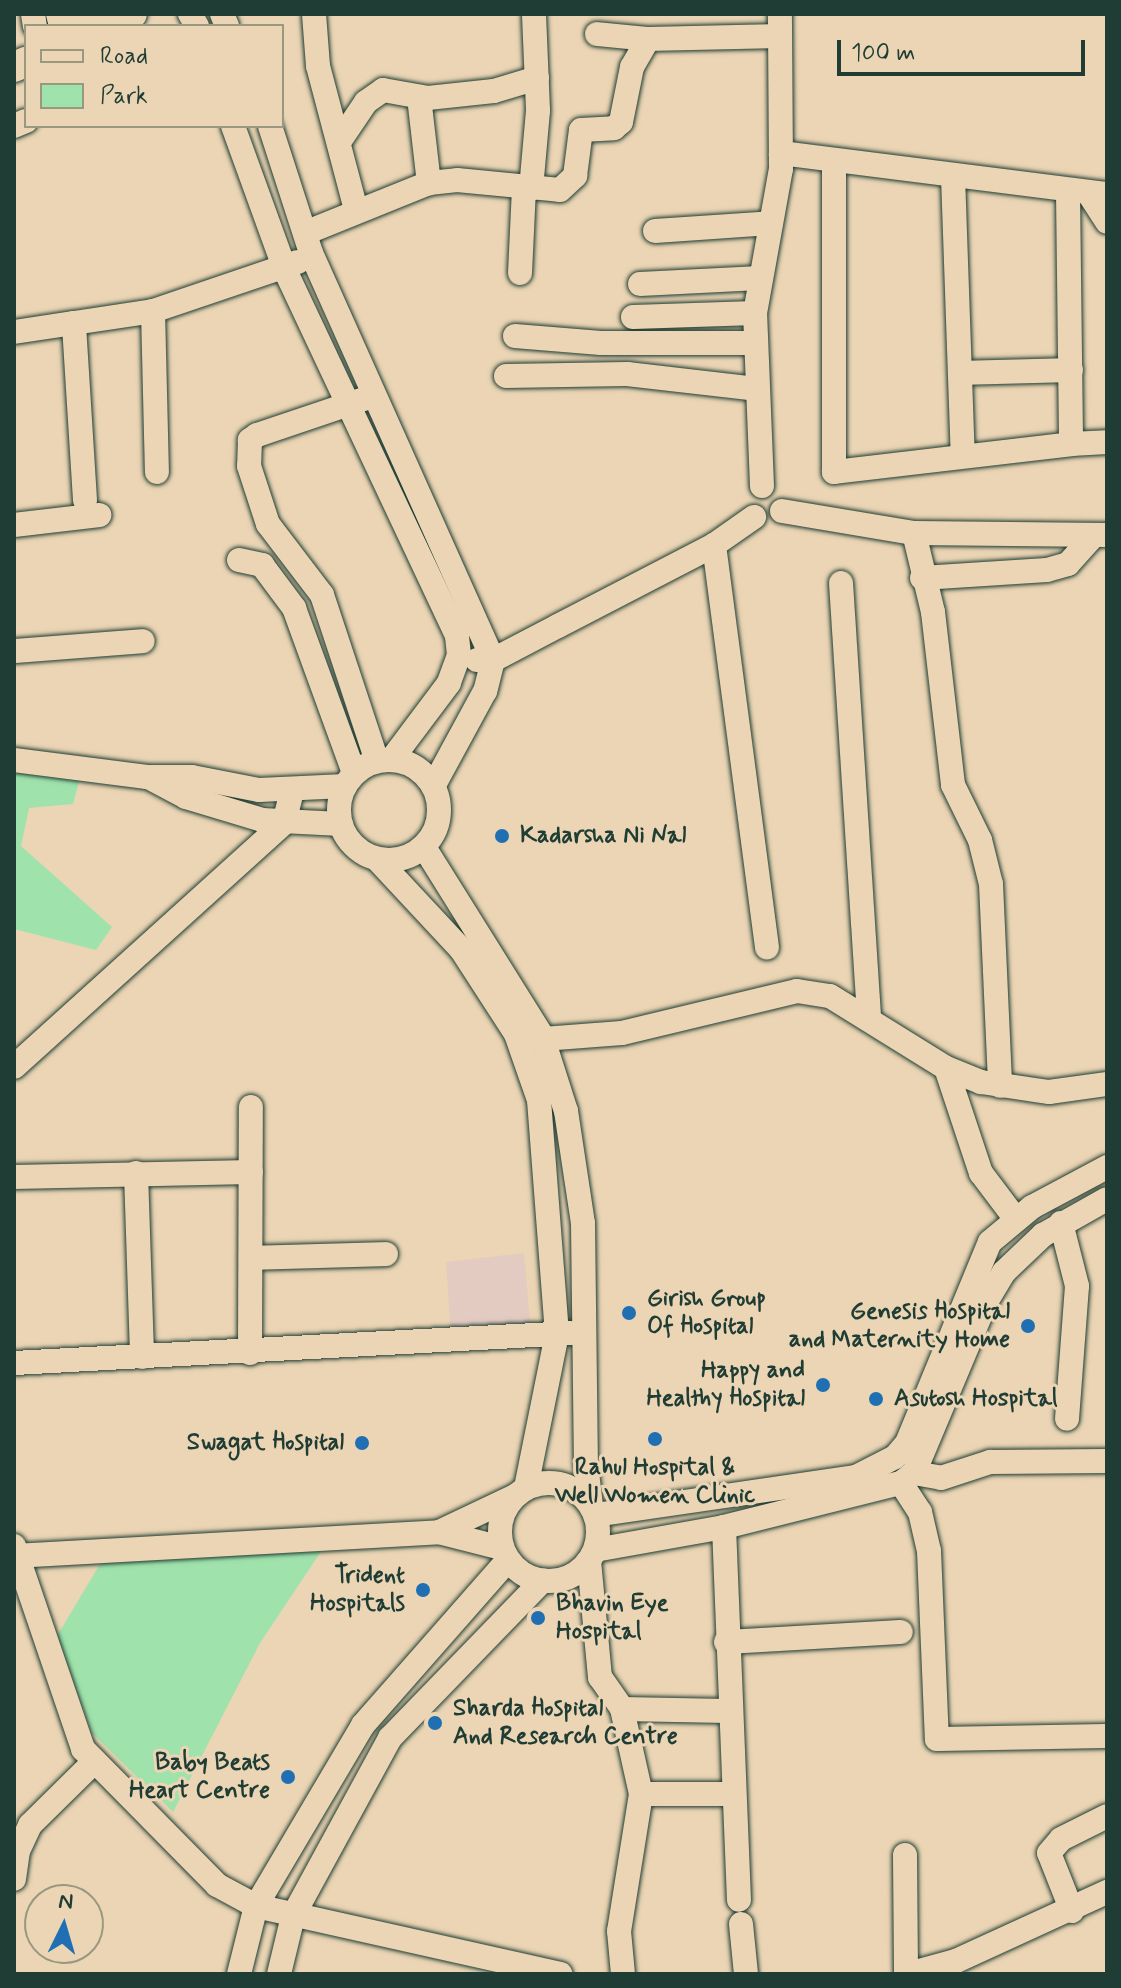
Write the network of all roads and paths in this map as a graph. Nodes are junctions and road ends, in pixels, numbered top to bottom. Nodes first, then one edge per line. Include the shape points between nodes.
1 (132, 14) edge
2 (314, 14) edge
3 (534, 14) edge
4 (114, 24) edge
5 (697, 25) edge
6 (780, 25) edge
7 (597, 34) dead end
8 (648, 39) junction
9 (537, 78) junction
10 (419, 97) junction
11 (234, 128) edge
12 (271, 128) edge
13 (339, 142) junction
14 (781, 153) junction
15 (834, 160) junction
16 (953, 176) junction
17 (429, 183) junction
18 (527, 189) junction
19 (1088, 193) edge
20 (356, 210) junction
21 (1107, 222) edge
22 (771, 223) junction
23 (655, 231) dead end
24 (308, 243) junction
25 (285, 270) junction
26 (520, 273) dead end
27 (760, 278) junction
28 (640, 284) dead end
29 (153, 311) junction
30 (755, 313) junction
31 (633, 317) dead end
32 (74, 323) junction
33 (14, 332) edge
34 (515, 336) dead end
35 (756, 343) junction
36 (1071, 370) junction
37 (960, 373) junction
38 (506, 376) dead end
39 (756, 389) junction
40 (378, 394) junction
41 (349, 403) junction
42 (1107, 442) edge
43 (1071, 444) junction
44 (963, 456) junction
45 (157, 472) dead end
46 (762, 486) junction
47 (782, 511) junction
48 (754, 517) junction
49 (14, 525) edge
50 (914, 533) junction
51 (1100, 535) edge
52 (714, 545) junction
53 (239, 560) dead end
54 (922, 578) junction
55 (841, 583) dead end
56 (143, 641) dead end
57 (14, 651) edge
58 (493, 660) junction
59 (458, 661) junction
60 (14, 760) edge
61 (385, 760) junction
62 (147, 777) junction
63 (350, 780) junction
64 (434, 785) junction
65 (292, 790) junction
66 (284, 823) junction
67 (341, 824) junction
68 (424, 847) junction
69 (377, 859) junction
70 (767, 948) dead end
71 (869, 1016) junction
72 (531, 1040) junction
73 (14, 1067) edge
74 (946, 1068) junction
75 (1107, 1084) edge
76 (1000, 1086) junction
77 (251, 1107) dead end
78 (1107, 1167) edge
79 (251, 1172) junction
80 (136, 1173) junction
81 (14, 1177) edge
82 (1107, 1199) edge
83 (1015, 1218) junction
84 (1061, 1223) junction
85 (386, 1254) dead end
86 (251, 1258) junction
87 (585, 1332) junction
88 (557, 1334) junction
89 (250, 1353) junction
90 (142, 1357) junction
91 (14, 1363) edge
92 (1067, 1419) dead end
93 (1107, 1461) edge
94 (908, 1478) junction
95 (520, 1492) junction
96 (593, 1511) junction
97 (724, 1527) junction
98 (439, 1532) junction
99 (14, 1546) edge
100 (505, 1554) junction
101 (14, 1556) edge
102 (592, 1556) junction
103 (542, 1581) junction
104 (901, 1632) dead end
105 (726, 1642) junction
106 (622, 1709) junction
107 (728, 1711) junction
108 (1107, 1736) edge
109 (95, 1761) junction
110 (641, 1794) junction
111 (732, 1794) junction
112 (1107, 1816) edge
113 (905, 1855) dead end
114 (14, 1879) edge
115 (1107, 1892) edge
116 (256, 1906) junction
117 (1072, 1911) junction
118 (293, 1916) junction
119 (239, 1974) edge
120 (279, 1974) edge
121 (560, 1974) edge
122 (623, 1974) edge
123 (746, 1974) edge
124 (907, 1974) edge

1 - 4 main road
2 - 13 street via 318,66
3 - 9 street
5 - 6 street
5 - 8 street
6 - 14 street
7 - 8 street
8 - 18 street via 632,67 621,122 614,128 581,130 575,176 568,185
9 - 10 street via 494,91
9 - 18 street
10 - 13 street via 394,88 373,95
10 - 17 street
11 - 25 street
12 - 24 street
13 - 20 street
14 - 15 street
14 - 22 street
15 - 16 street
15 - 44 street via 834,472
16 - 19 street
16 - 37 street
17 - 18 street via 457,180
17 - 20 street
18 - 26 street
19 - 21 street
19 - 36 street
20 - 24 street
22 - 23 street
22 - 27 street
24 - 25 street
24 - 40 street
25 - 29 street
25 - 41 street
27 - 28 street
27 - 30 street
29 - 32 street
29 - 45 street
30 - 31 street
30 - 35 street
32 - 33 street
32 - 49 street via 92,507
34 - 35 street via 601,343
35 - 39 street
36 - 37 street
36 - 43 street
37 - 44 street
38 - 39 street via 627,374
39 - 46 street
40 - 41 street
40 - 58 street
41 - 59 street via 452,619
41 - 61 street via 257,435 250,440 249,466 268,524 322,595
42 - 43 street
43 - 44 street
46 - 47 street via 782,495
46 - 48 street via 749,496
47 - 48 street via 769,521
47 - 50 street
48 - 52 street
50 - 51 street
50 - 54 street
51 - 54 street via 1068,564 1047,570
52 - 58 street
52 - 70 street
53 - 63 street via 262,565 294,608
54 - 76 street via 933,612 953,785 980,840 991,884
55 - 71 street
56 - 57 street
58 - 59 street
58 - 64 street via 485,691
59 - 61 street via 449,683
60 - 62 street
61 - 63 street
61 - 64 street via 416,767
62 - 65 street via 192,777 259,790
62 - 66 street via 200,802
63 - 65 street
63 - 67 street
64 - 68 street via 439,818
65 - 66 street
66 - 67 street
66 - 73 street
67 - 69 street via 354,846
68 - 69 street via 410,856
68 - 72 street
69 - 72 street via 461,949
71 - 72 street via 830,996 797,991 622,1033
71 - 74 street
72 - 87 street via 566,1111 578,1178
72 - 88 street via 547,1161
74 - 76 street
74 - 83 street via 981,1173
75 - 76 street via 1049,1092
77 - 79 street
78 - 83 street
79 - 80 street
79 - 86 street
80 - 81 street
80 - 90 street
82 - 84 street
83 - 96 street via 979,1257 907,1443 895,1457 856,1477
84 - 92 street via 1077,1286
84 - 94 street via 1018,1255 986,1302
85 - 86 street
86 - 89 street
87 - 88 street
87 - 96 street
88 - 89 street
88 - 95 street
89 - 90 street
90 - 91 street
93 - 94 street via 990,1462 941,1478
94 - 97 street
94 - 108 street via 929,1551 937,1739
95 - 96 street via 562,1485
95 - 98 street
95 - 100 street via 501,1520
96 - 102 street
97 - 102 street
97 - 105 street
98 - 100 street
98 - 101 street
99 - 101 street
100 - 103 street
100 - 116 street via 363,1725
101 - 109 street via 83,1749
102 - 103 street via 569,1578
102 - 106 street via 600,1677
103 - 118 street via 390,1738
104 - 105 street
105 - 107 street
106 - 107 street
106 - 110 street
107 - 111 street
109 - 114 street via 30,1825 18,1851
109 - 116 street via 217,1885
110 - 111 street
110 - 122 street via 619,1931
111 - 123 street
112 - 117 street via 1061,1839 1049,1853
113 - 124 street
115 - 117 street
116 - 118 street
116 - 119 street
117 - 124 street via 956,1961
118 - 120 street
118 - 121 street

